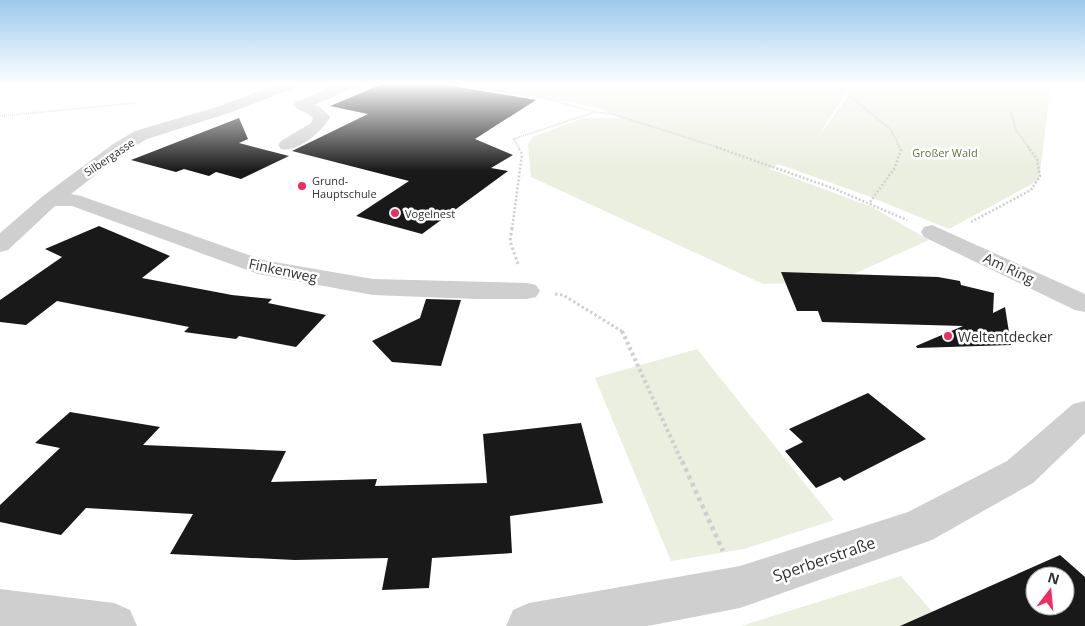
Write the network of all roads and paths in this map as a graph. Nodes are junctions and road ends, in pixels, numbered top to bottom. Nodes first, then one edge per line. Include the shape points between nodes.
1 (40, 112) edge
2 (215, 112) edge
3 (317, 112) edge
4 (595, 112) edge
5 (597, 112) edge
6 (869, 112) edge
7 (1011, 112) dead end
8 (0, 116) edge
9 (287, 145) dead end
10 (50, 200) junction
11 (870, 202) junction
12 (937, 234) junction
13 (0, 244) edge
14 (527, 291) junction
15 (1085, 304) edge
16 (1085, 413) edge
17 (740, 587) junction
18 (0, 611) edge
19 (114, 626) edge
20 (528, 626) edge

1 - 8 path
2 - 10 street, Silbergasse via 141,135
3 - 9 street via 322,117 317,126
4 - 14 path via 514,139 522,154 510,241
5 - 11 path via 726,149
6 - 11 path via 890,130 901,150 894,170
7 - 12 path via 1010,118 1037,158 1040,176 1031,190 984,216
10 - 13 street, Silbergasse
10 - 14 street, Finkenweg via 74,200 258,267 373,287
11 - 12 path
12 - 15 street, Am Ring
14 - 17 path via 563,295 623,331
16 - 17 street, Sperberstraße via 1020,472 918,527
17 - 20 street, Sperberstraße
18 - 19 street

